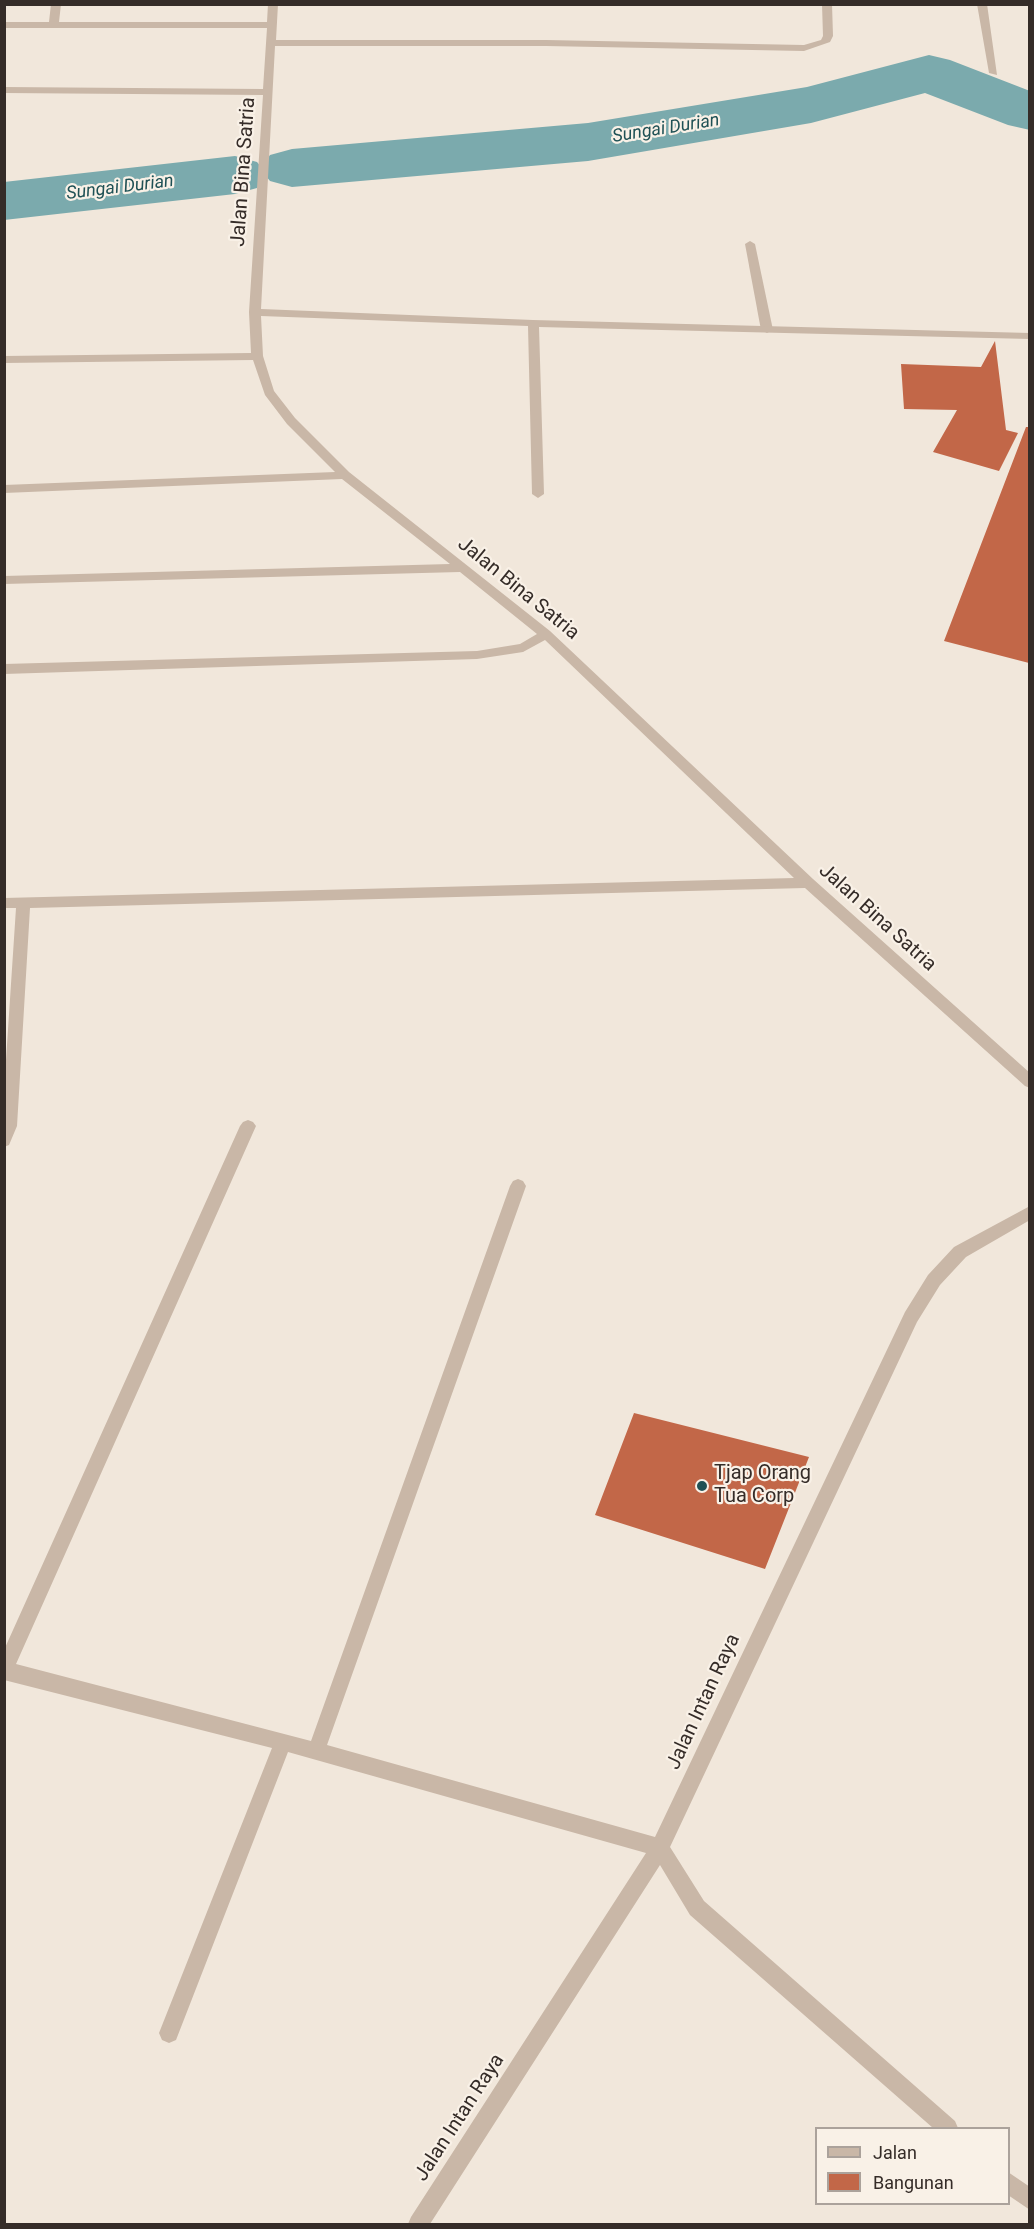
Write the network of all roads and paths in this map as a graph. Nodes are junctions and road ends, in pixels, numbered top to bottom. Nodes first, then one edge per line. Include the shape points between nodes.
1 (56, 4) edge
2 (273, 4) edge
3 (827, 4) edge
4 (982, 4) edge
5 (4, 25) edge
6 (54, 25) junction
7 (271, 25) junction
8 (270, 43) junction
9 (994, 72) dead end
10 (4, 90) edge
11 (269, 92) junction
12 (750, 244) dead end
13 (255, 312) junction
14 (533, 323) junction
15 (767, 330) junction
16 (1029, 336) edge
17 (257, 356) junction
18 (4, 360) edge
19 (345, 475) junction
20 (4, 489) edge
21 (538, 494) dead end
22 (463, 568) junction
23 (4, 580) edge
24 (546, 634) junction
25 (4, 669) edge
26 (808, 883) junction
27 (4, 903) edge
28 (23, 903) junction
29 (1029, 1082) edge
30 (249, 1126) dead end
31 (4, 1141) edge
32 (518, 1186) dead end
33 (1029, 1212) edge
34 (5, 1670) edge
35 (284, 1742) junction
36 (316, 1751) junction
37 (660, 1848) junction
38 (170, 2033) dead end
39 (947, 2127) edge
40 (1010, 2184) edge
41 (1029, 2200) edge
42 (418, 2224) edge

1 - 6 street
2 - 7 street, Jalan Bina Satria
3 - 8 street via 825,42 804,48
4 - 9 street
5 - 6 street
6 - 7 street
7 - 8 street, Jalan Bina Satria
8 - 11 street, Jalan Bina Satria
10 - 11 street
11 - 13 street, Jalan Bina Satria
12 - 15 street
13 - 14 street
13 - 17 street, Jalan Bina Satria
14 - 15 street
14 - 21 street
15 - 16 street
17 - 18 street
17 - 19 street, Jalan Bina Satria via 269,392 291,421
19 - 20 street
19 - 22 street, Jalan Bina Satria
22 - 23 street
22 - 24 street, Jalan Bina Satria
24 - 25 street via 524,648 477,655
24 - 26 street, Jalan Bina Satria
26 - 28 street
26 - 29 street, Jalan Bina Satria
27 - 28 street
28 - 31 street via 14,1077
30 - 34 street
32 - 36 street
33 - 37 street, Jalan Intan Raya via 960,1252 934,1280 911,1317
34 - 35 street
35 - 36 street
35 - 38 street
36 - 37 street
37 - 39 street via 697,1908
37 - 42 street, Jalan Intan Raya
40 - 41 street

